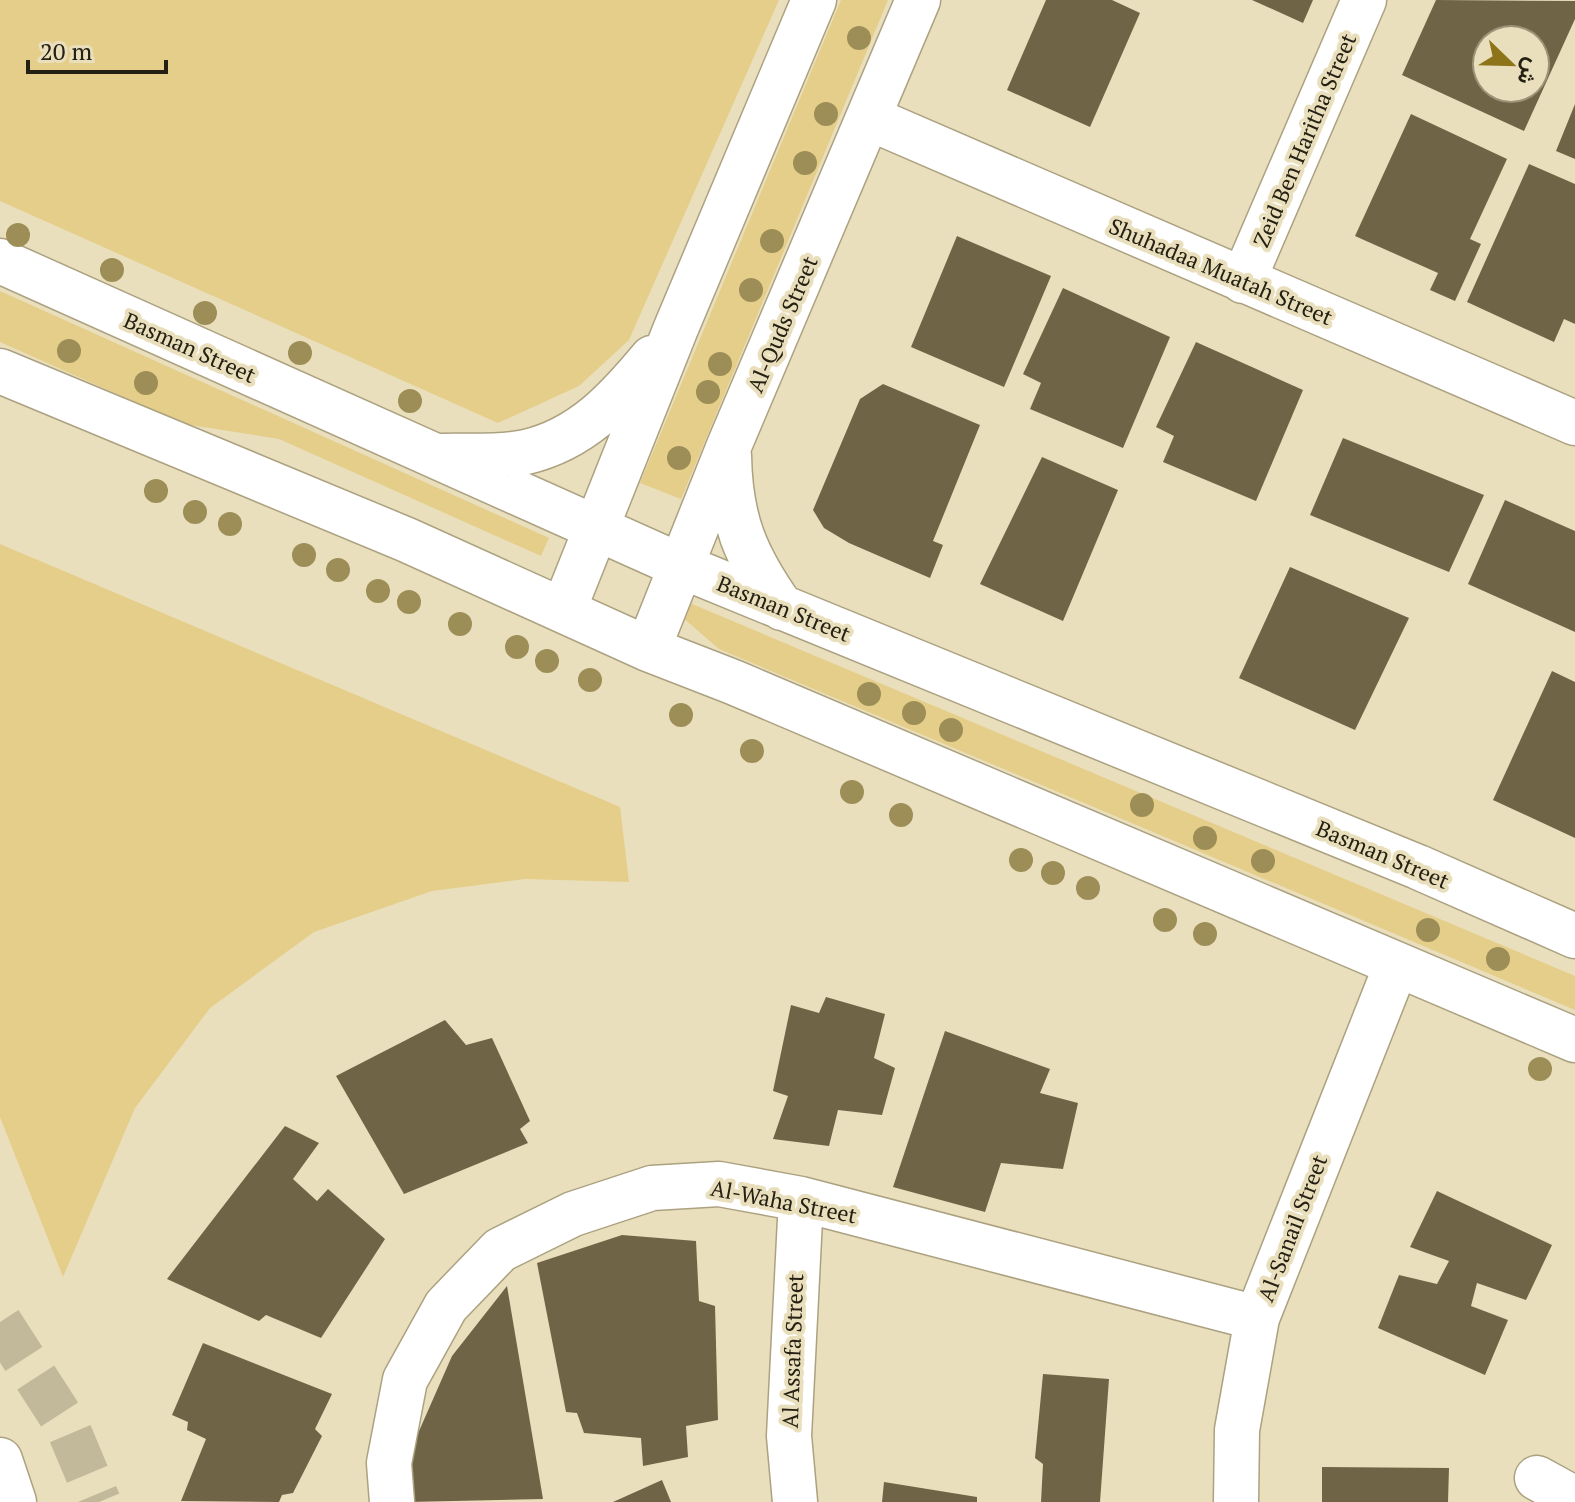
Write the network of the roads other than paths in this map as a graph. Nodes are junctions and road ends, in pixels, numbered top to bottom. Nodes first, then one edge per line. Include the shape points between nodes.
1 (814, 0) edge
2 (918, 0) edge
3 (1364, 0) edge
4 (869, 118) junction
5 (0, 261) edge
6 (1243, 281) junction
7 (676, 328) junction
8 (0, 371) edge
9 (1575, 423) edge
10 (729, 446) junction
11 (433, 457) junction
12 (597, 529) junction
13 (681, 566) junction
14 (782, 608) junction
15 (564, 609) junction
16 (648, 649) junction
17 (1575, 936) edge
18 (1396, 966) junction
19 (1575, 1040) edge
20 (801, 1199) junction
21 (1257, 1318) junction
22 (0, 1460) edge
23 (1537, 1478) dead end
24 (1575, 1499) edge
25 (14, 1502) edge
26 (392, 1502) edge
27 (795, 1502) edge
28 (1236, 1502) edge

1 - 7 main road
2 - 4 main road, Al-Quds Street
3 - 6 main road, Zeid Ben Haritha Street
4 - 6 main road, Shuhadaa Muatah Street
4 - 10 main road, Al-Quds Street
5 - 11 main road, Basman Street
6 - 9 main road, Shuhadaa Muatah Street
7 - 11 main road via 615,402 581,430 525,452
7 - 12 main road
8 - 15 main road
10 - 13 main road, Al-Quds Street
10 - 14 main road via 739,535
11 - 12 main road, Basman Street
12 - 13 main road, Basman Street
12 - 15 main road
13 - 14 main road, Basman Street
13 - 16 main road, Al-Quds Street
14 - 17 main road, Basman Street
15 - 16 main road
16 - 18 main road
18 - 19 main road
18 - 21 main road, Al-Sanail Street
20 - 21 main road, Al-Waha Street
20 - 26 main road, Al-Waha Street via 719,1184 652,1188 573,1214 500,1250 446,1306 405,1380 389,1463
20 - 27 main road, Al Assafa Street via 789,1436
21 - 28 main road, Al-Sanail Street via 1237,1430
22 - 25 main road
23 - 24 main road

